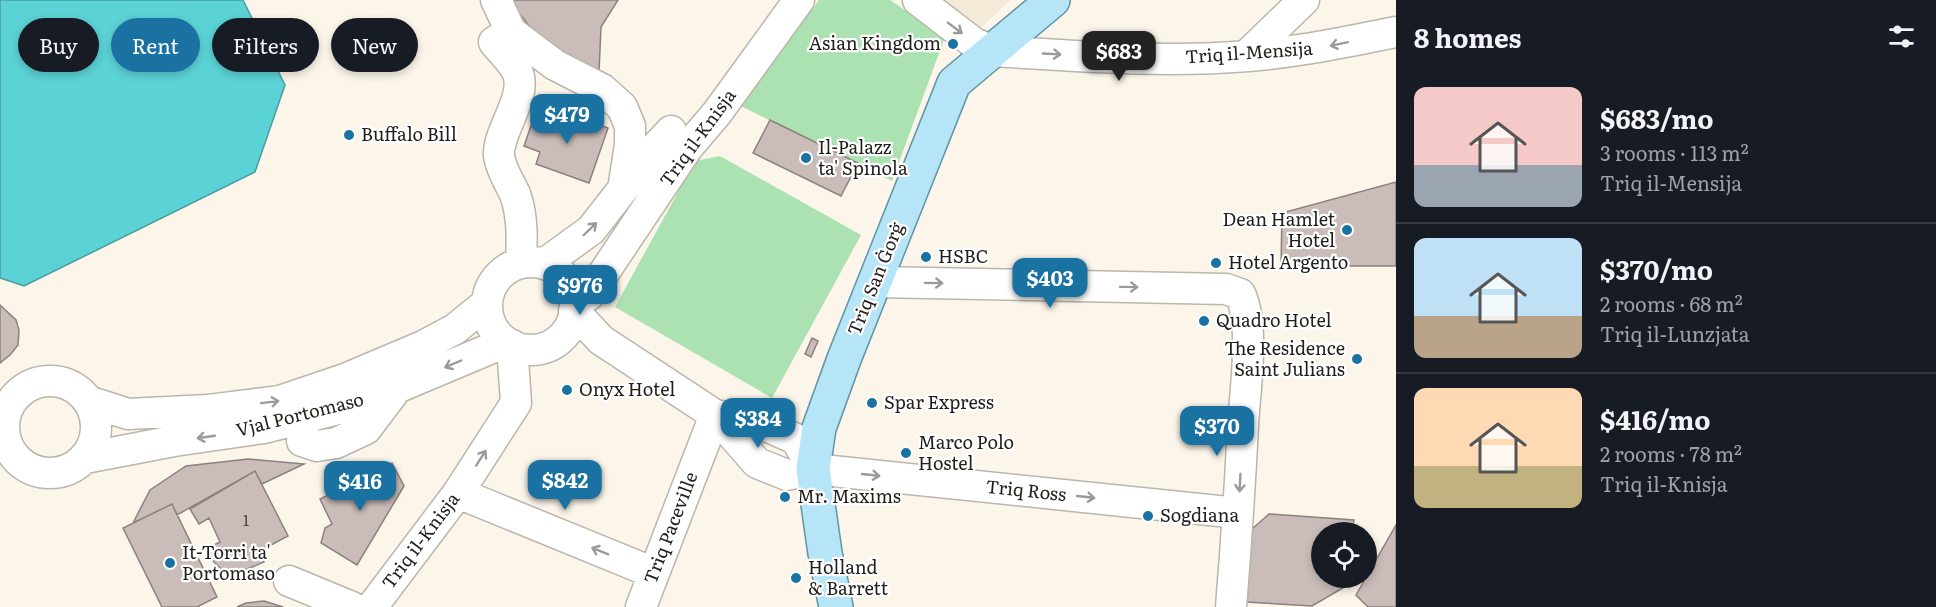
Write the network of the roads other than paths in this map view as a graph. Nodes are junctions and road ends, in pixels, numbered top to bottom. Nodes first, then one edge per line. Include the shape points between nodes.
1 (496, 0) edge
2 (799, 0) edge
3 (918, 0) edge
4 (1053, 0) edge
5 (1304, 0) edge
6 (511, 32) junction
7 (1396, 32) edge
8 (993, 51) junction
9 (1246, 56) junction
10 (671, 131) dead end
11 (623, 189) junction
12 (532, 263) junction
13 (876, 282) junction
14 (487, 303) junction
15 (575, 308) junction
16 (558, 340) junction
17 (601, 340) junction
18 (509, 343) junction
19 (397, 388) junction
20 (88, 401) junction
21 (715, 415) junction
22 (302, 441) dead end
23 (85, 458) junction
24 (813, 469) junction
25 (458, 493) junction
26 (1238, 513) junction
27 (654, 573) junction
28 (289, 581) dead end
29 (352, 607) edge
30 (372, 607) edge
31 (641, 607) edge
32 (836, 607) edge
33 (1231, 607) edge

1 - 6 street
2 - 15 street, Triq il-Knisja via 688,147 589,295
3 -> 8 street via 974,43
4 - 8 main road, Triq San Ġorġ
5 - 9 street
6 - 11 street via 555,65 602,89 622,107 630,126
6 - 12 street via 494,42 518,72 519,95 499,153
7 -> 9 street, Triq il-Mensija via 1312,50
8 -> 9 street, Triq il-Mensija via 1157,59
8 - 13 main road, Triq San Ġorġ via 954,82
10 - 11 street
12 -> 11 street via 591,230
12 - 14 street via 510,267 494,282
12 - 15 street via 554,268 563,276 570,285
13 - 24 main road, Triq San Ġorġ via 819,428
13 -> 26 street via 1226,289 1240,294 1245,305 1248,352
14 - 18 street via 495,331
20 -> 14 street, Vjal Portomaso via 128,414 280,401 423,346 455,329
15 - 16 street via 572,322
15 - 17 street
16 - 17 street
16 - 18 street via 536,349
17 - 21 street
18 -> 19 street, Vjal Portomaso
25 -> 18 street, Triq il-Knisja via 516,403
19 - 22 street via 366,429 336,443 317,446
19 -> 23 street, Vjal Portomaso via 342,408 264,428
20 - 23 street via 97,430
20 - 23 street, Vjal Portomaso via 76,389 60,382 42,382 26,388 13,400 4,433 21,463 36,471 54,473 71,469
21 - 24 street via 766,426 796,439
21 - 27 street, Triq Paceville
24 -> 26 street, Triq Ross
24 - 32 main road, Triq San Ġorġ
27 -> 25 street
25 - 30 street, Triq il-Knisja
26 - 33 street
27 - 31 street, Triq Paceville
28 - 29 street

